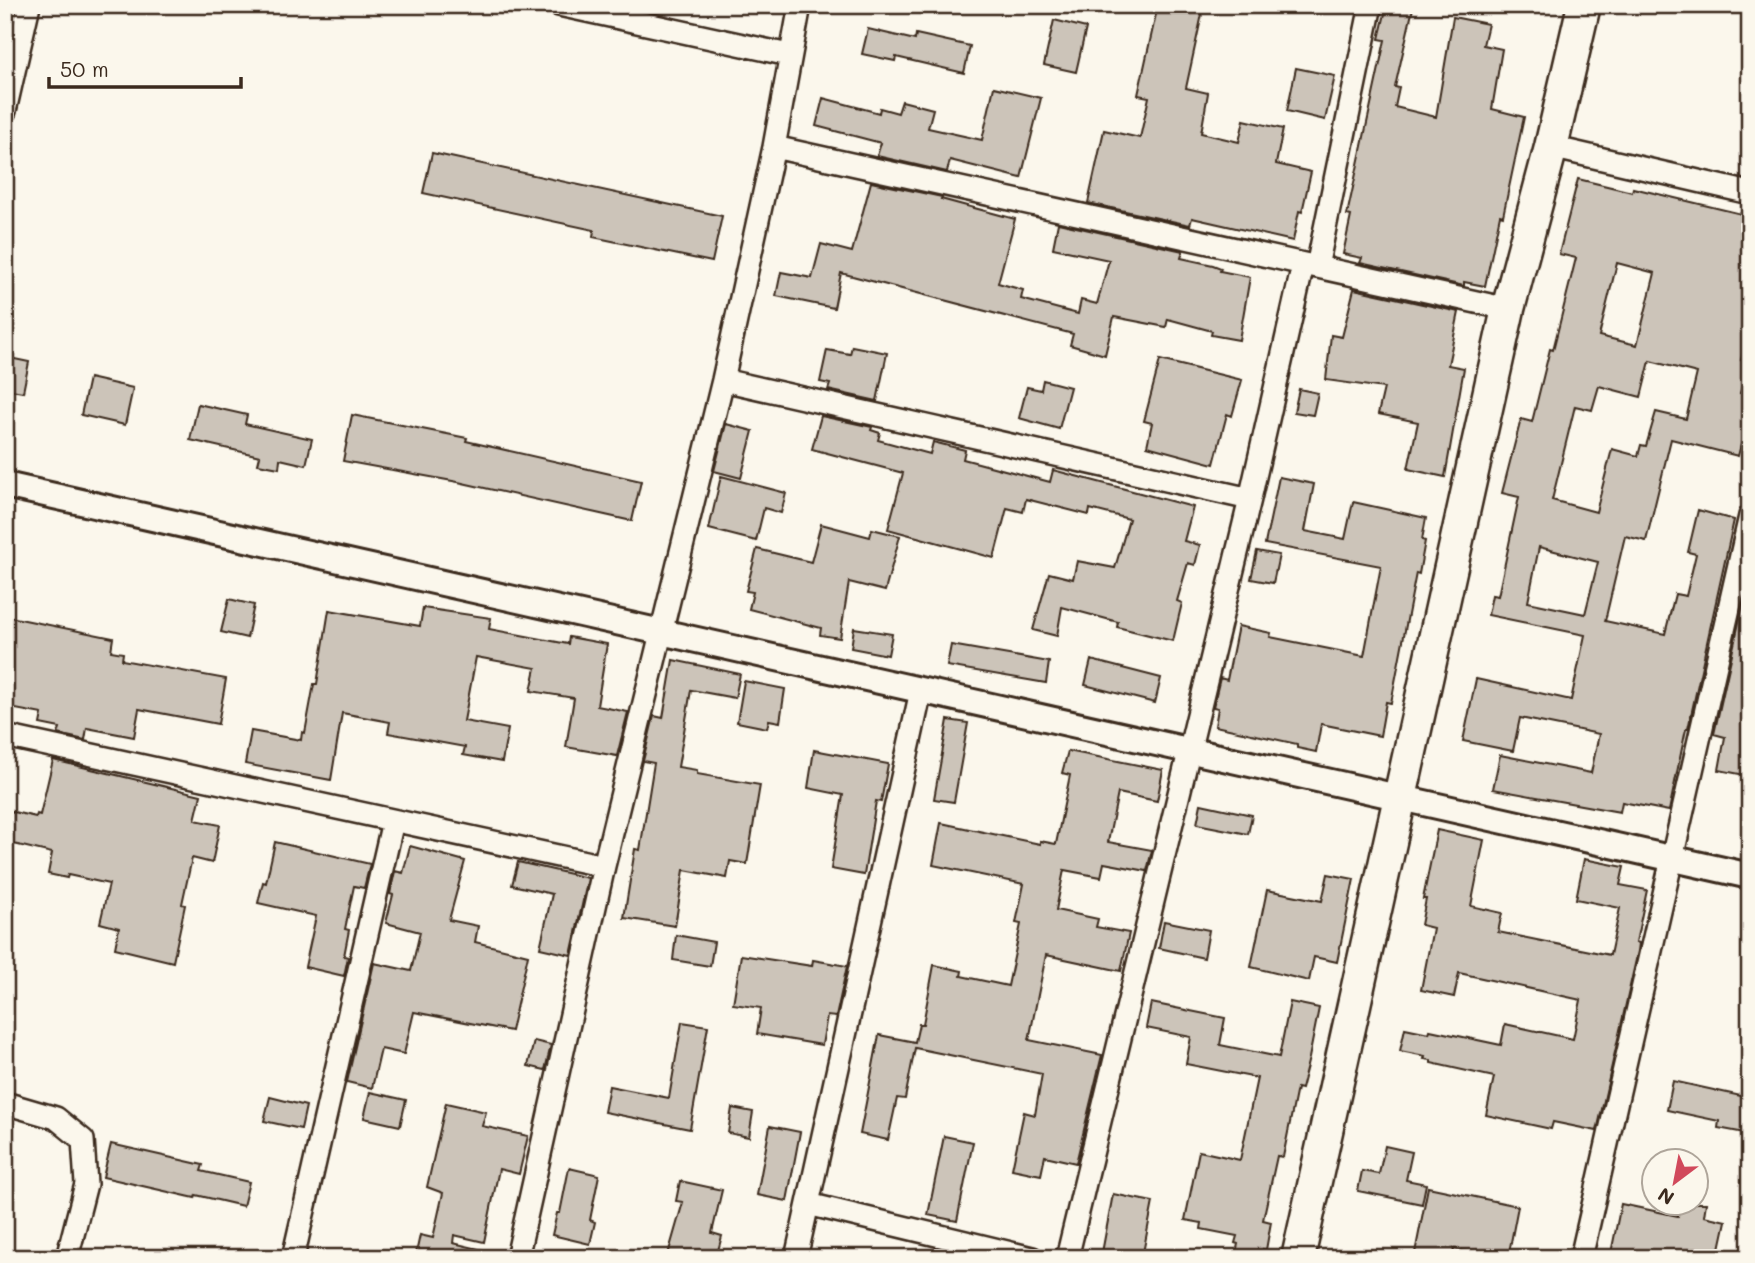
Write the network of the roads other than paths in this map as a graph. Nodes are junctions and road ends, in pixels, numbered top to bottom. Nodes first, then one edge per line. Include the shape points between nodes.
1 (29, 5) edge
2 (559, 5) edge
3 (800, 5) edge
4 (1371, 5) edge
5 (1584, 5) edge
6 (789, 55) junction
7 (5, 111) edge
8 (774, 147) junction
9 (1551, 147) junction
10 (1750, 193) edge
11 (1310, 266) junction
12 (1508, 309) junction
13 (723, 380) junction
14 (5, 485) edge
15 (1250, 499) junction
16 (1750, 516) edge
17 (662, 632) junction
18 (921, 691) junction
19 (5, 736) edge
20 (1190, 751) junction
21 (1398, 798) junction
22 (393, 821) junction
23 (1670, 858) junction
24 (604, 866) junction
25 (1750, 876) edge
26 (5, 1102) edge
27 (808, 1204) junction
28 (67, 1258) edge
29 (293, 1258) edge
30 (517, 1258) edge
31 (796, 1258) edge
32 (1032, 1258) edge
33 (1067, 1258) edge
34 (1298, 1258) edge
35 (1581, 1258) edge

1 - 7 street
2 - 6 street
3 - 6 street
4 - 11 street
5 - 9 main road
6 - 8 street
8 - 11 street
8 - 13 street
9 - 10 street
9 - 12 main road
11 - 12 street
11 - 15 street
12 - 21 main road
13 - 15 street
13 - 17 street
14 - 17 street
15 - 20 street
16 - 23 street
17 - 18 street
17 - 24 street
18 - 20 street
18 - 27 street
19 - 22 street
20 - 21 street
20 - 33 street
21 - 23 street
21 - 34 main road
22 - 24 street
22 - 29 street
23 - 25 street
23 - 35 street
24 - 30 street
26 - 28 street via 56,1118 83,1140 86,1184
27 - 31 street
27 - 32 street

